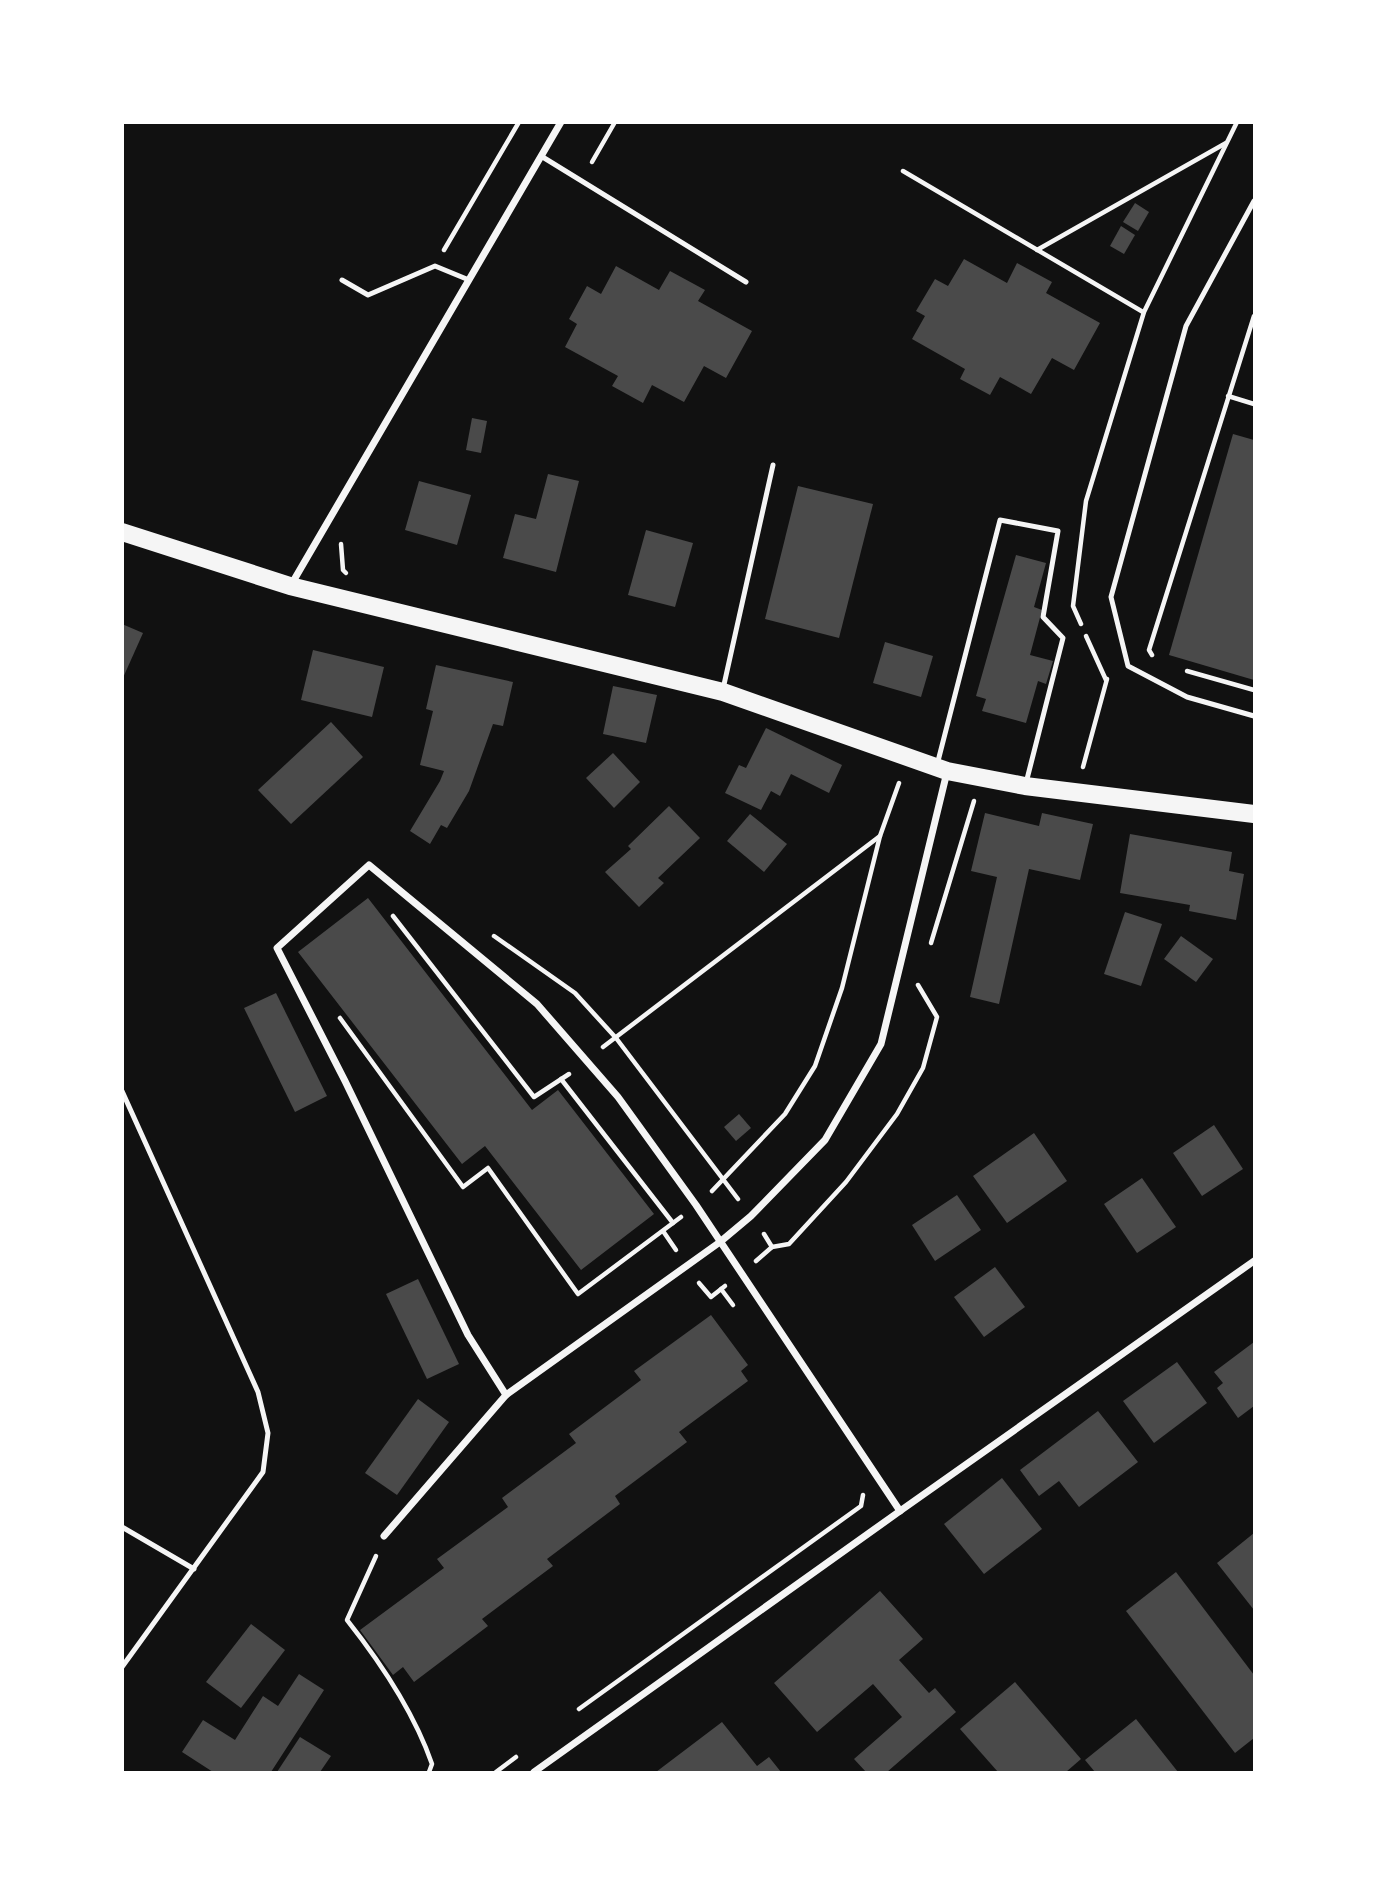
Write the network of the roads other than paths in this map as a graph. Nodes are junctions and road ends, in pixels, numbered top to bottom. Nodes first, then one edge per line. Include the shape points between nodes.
1 (561, 122) edge
2 (541, 156) junction
3 (1255, 201) edge
4 (469, 279) junction
5 (342, 280) dead end
6 (746, 282) dead end
7 (773, 465) dead end
8 (122, 532) edge
9 (290, 586) junction
10 (723, 692) junction
11 (1255, 716) edge
12 (941, 769) junction
13 (1025, 786) junction
14 (1255, 814) edge
15 (122, 1091) edge
16 (720, 1242) junction
17 (1255, 1261) edge
18 (506, 1395) junction
19 (900, 1511) junction
20 (122, 1527) edge
21 (384, 1536) road end
22 (194, 1569) junction
23 (122, 1667) edge
24 (534, 1773) edge

1 - 2 street
2 - 4 street
2 - 6 lane
3 - 11 lane via 1186,326 1111,597 1128,666 1187,697
4 - 5 lane via 435,265 368,295
4 - 9 street
7 - 10 lane
8 - 9 main road
9 - 10 main road
10 - 12 main road
12 - 13 main road
12 - 13 lane via 1000,520 1058,531 1043,617 1063,638
12 - 16 street via 881,1044 825,1140
13 - 14 main road
15 - 22 lane via 257,1392 268,1433 263,1472
16 - 18 street
16 - 18 street via 618,1097 537,1004 369,865 277,948 468,1335
16 - 19 street
17 - 19 street
18 - 21 street
19 - 24 street
20 - 22 lane
22 - 23 lane

